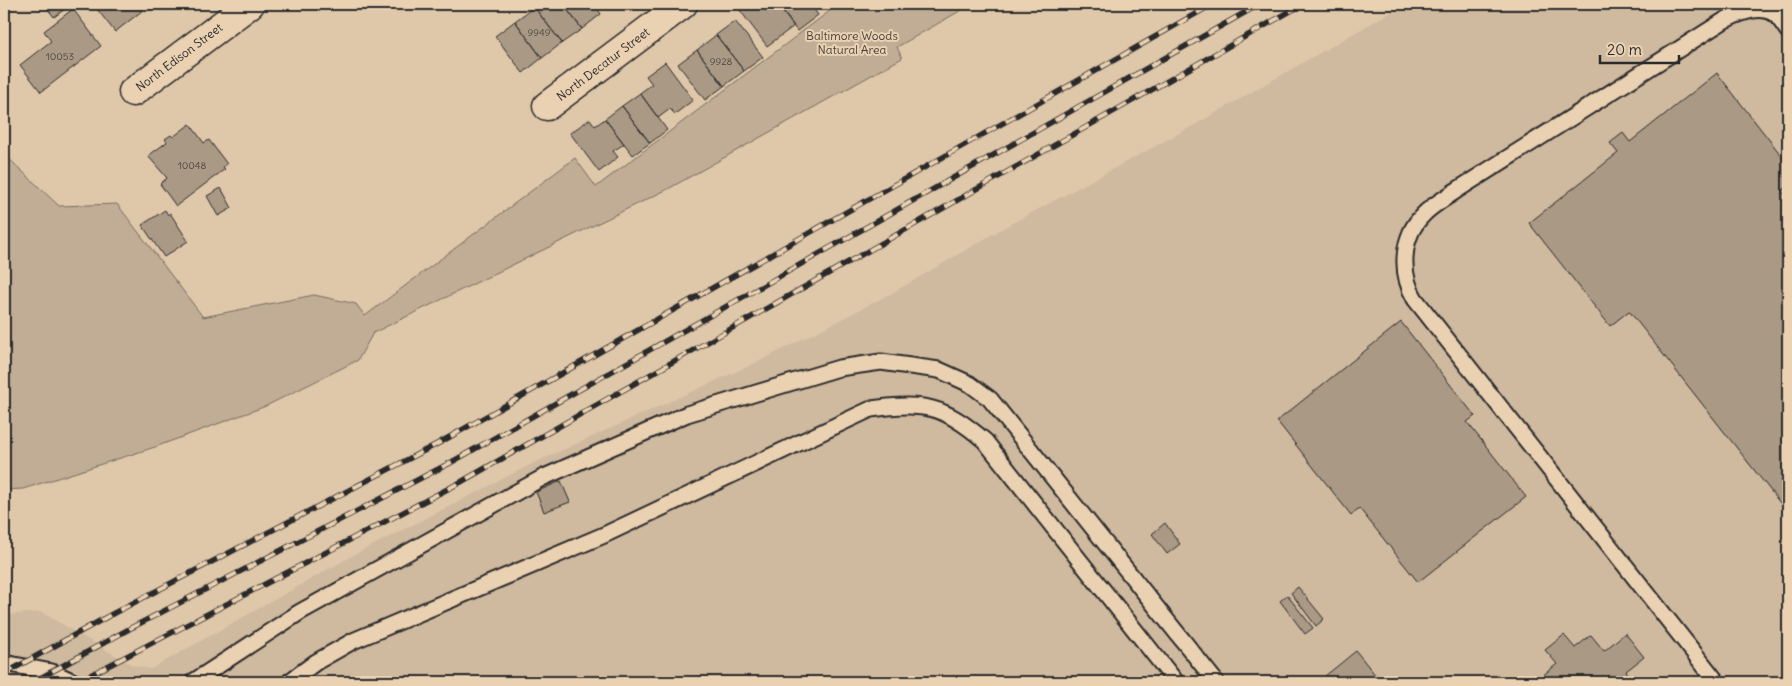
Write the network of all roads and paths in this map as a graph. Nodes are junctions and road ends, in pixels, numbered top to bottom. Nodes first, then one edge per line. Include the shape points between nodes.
1 (250, 4) edge
2 (683, 4) edge
3 (1788, 31) edge
4 (133, 92) dead end
5 (548, 106) dead end
6 (4, 662) edge
7 (74, 682) edge
8 (193, 682) edge
9 (289, 682) edge
10 (1176, 682) edge
11 (1216, 682) edge
12 (1717, 682) edge

1 - 4 street, North Edison Street
2 - 5 street, North Decatur Street
3 - 12 lane via 1775,14 1766,10 1740,13 1725,20 1457,190 1423,215 1412,230 1406,248 1408,286 1415,299
6 - 7 lane via 52,672
8 - 11 lane via 300,612 542,478 687,414 839,368 881,362 939,370 970,384 990,399
9 - 10 lane via 353,641 604,535 871,409 906,404 934,408 962,421 985,441

